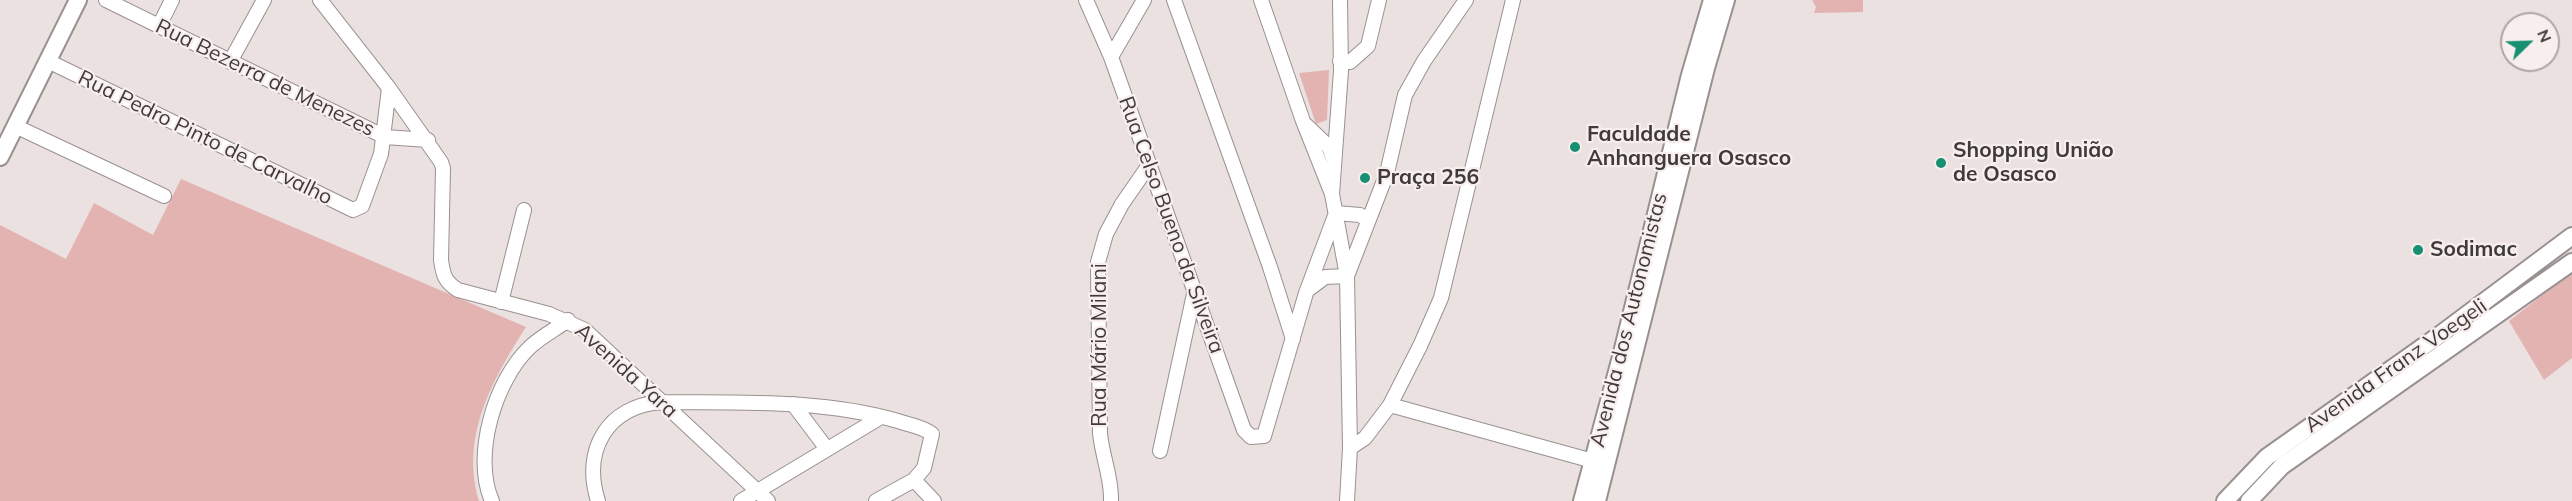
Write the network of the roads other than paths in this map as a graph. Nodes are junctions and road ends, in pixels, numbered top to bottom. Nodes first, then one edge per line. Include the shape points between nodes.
1 (78, 0) edge
2 (106, 0) edge
3 (172, 0) edge
4 (264, 0) edge
5 (320, 0) edge
6 (1086, 0) edge
7 (1144, 0) edge
8 (1174, 0) edge
9 (1261, 0) edge
10 (1340, 0) edge
11 (1379, 0) edge
12 (1466, 0) edge
13 (1513, 0) edge
14 (1712, 0) edge
15 (1726, 0) edge
16 (159, 26) junction
17 (1112, 57) junction
18 (48, 61) junction
19 (1340, 61) junction
20 (230, 62) junction
21 (389, 88) junction
22 (1303, 121) junction
23 (1338, 122) junction
24 (15, 126) junction
25 (1316, 134) junction
26 (385, 136) junction
27 (428, 140) junction
28 (0, 157) edge
29 (1149, 165) junction
30 (1335, 165) junction
31 (1332, 194) junction
32 (164, 196) dead end
33 (524, 210) dead end
34 (1336, 213) junction
35 (1368, 220) junction
36 (2572, 236) edge
37 (2550, 255) junction
38 (1318, 258) junction
39 (2572, 262) edge
40 (1270, 267) junction
41 (2558, 273) junction
42 (1347, 276) junction
43 (1325, 277) junction
44 (1194, 294) junction
45 (1304, 300) junction
46 (501, 302) junction
47 (568, 320) junction
48 (1293, 339) junction
49 (662, 402) junction
50 (793, 404) junction
51 (1390, 405) junction
52 (881, 417) junction
53 (2324, 417) junction
54 (1350, 448) junction
55 (827, 449) junction
56 (1160, 450) dead end
57 (2304, 450) junction
58 (1593, 461) junction
59 (914, 480) junction
60 (758, 491) junction
61 (492, 501) edge
62 (598, 501) edge
63 (741, 501) edge
64 (768, 501) edge
65 (876, 501) edge
66 (934, 501) edge
67 (1111, 501) edge
68 (1347, 501) edge
69 (1582, 501) edge
70 (1597, 501) edge
71 (2225, 501) edge
72 (2249, 501) edge

1 - 18 main road
2 - 16 street, Rua Bezerra de Menezes
3 - 16 street
4 - 20 street
5 - 21 street
6 - 17 street, Rua Celso Bueno da Silveira
7 - 17 street
8 - 40 street
9 - 22 street
10 - 19 street
11 - 19 street via 1368,46 1350,62
12 - 35 street via 1408,90 1387,173
13 - 51 street via 1441,298
14 - 58 main road, Avenida dos Autonomistas
15 - 70 main road, Avenida dos Autonomistas
16 - 20 street, Rua Bezerra de Menezes
17 - 29 street, Rua Celso Bueno da Silveira
18 - 24 main road
18 - 26 street, Rua Pedro Pinto de Carvalho via 352,210 362,206
19 - 23 street
20 - 26 street, Rua Bezerra de Menezes
21 - 26 street
21 - 27 street
22 - 25 street
22 - 31 street
23 - 25 street
23 - 30 street
24 - 28 main road
24 - 32 street
25 - 30 street via 1329,147
26 - 27 street, Rua Bezerra de Menezes
27 - 46 street, Avenida Yara via 443,168 443,274 458,291
29 - 44 street, Rua Celso Bueno da Silveira
29 - 67 street, Rua Mário Milani via 1109,228 1098,262 1100,433
30 - 31 street
31 - 34 street
33 - 46 street
34 - 35 street via 1360,215
34 - 38 street
34 - 42 street
35 - 42 street
36 - 37 main road, Avenida Franz Voegeli
37 - 41 main road
37 - 53 main road, Avenida Franz Voegeli
38 - 43 street
38 - 45 street
39 - 41 main road, Avenida Franz Voegeli
40 - 45 street via 1287,297
40 - 48 street
41 - 57 main road, Avenida Franz Voegeli
42 - 43 street
42 - 54 street
43 - 45 street via 1314,284
44 - 48 street, Rua Celso Bueno da Silveira via 1244,430 1251,437 1264,436
44 - 56 street
45 - 48 street
46 - 47 street, Avenida Yara
47 - 49 street, Avenida Yara via 599,342
47 - 61 street via 530,347 512,368 499,393 485,444 484,471
49 - 50 street
49 - 60 street, Avenida Yara
49 - 62 street via 640,403 607,429 592,462
50 - 52 street via 841,408
50 - 55 street
51 - 54 street via 1365,438
51 - 58 street
52 - 55 street
52 - 59 street via 932,434 924,468
53 - 57 main road via 2322,433
53 - 71 main road, Avenida Franz Voegeli via 2255,466
54 - 68 street
55 - 60 street
57 - 72 main road, Avenida Franz Voegeli via 2273,473
58 - 69 main road, Avenida dos Autonomistas
59 - 65 street
59 - 66 street
60 - 63 street
60 - 64 street, Avenida Yara

